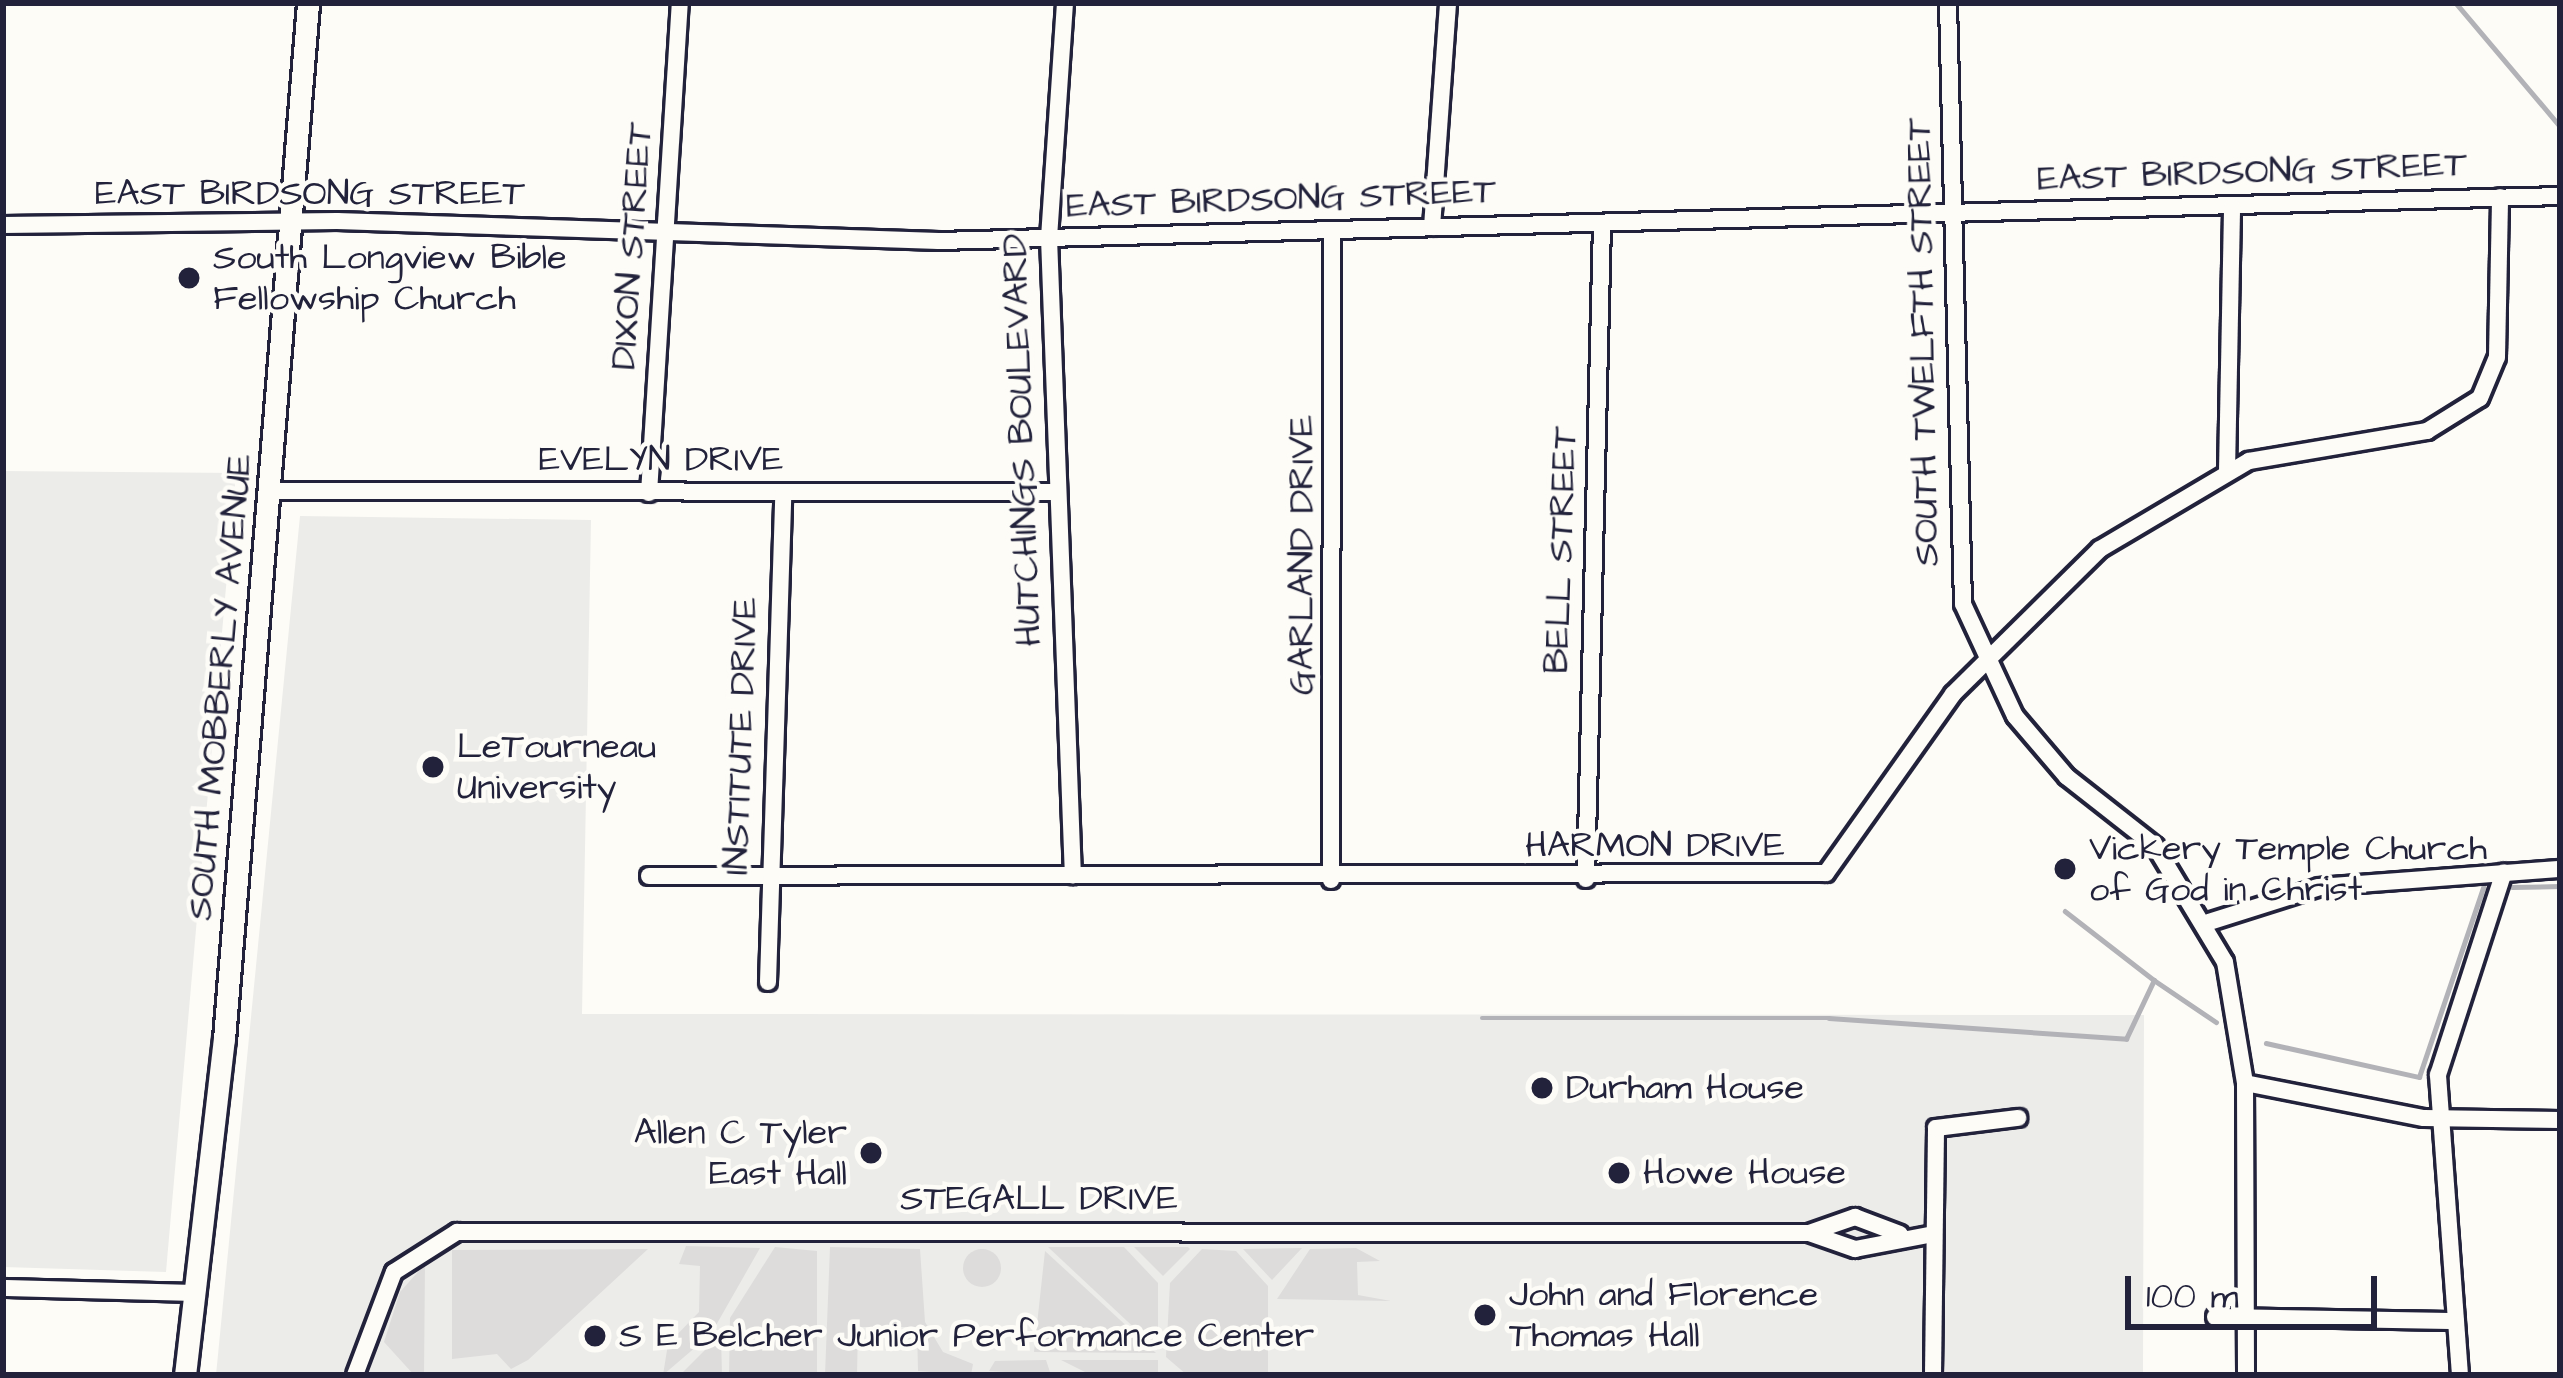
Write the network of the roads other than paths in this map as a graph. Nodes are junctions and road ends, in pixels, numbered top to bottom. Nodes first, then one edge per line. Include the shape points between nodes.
1 (308, 3) edge
2 (680, 3) edge
3 (1065, 3) edge
4 (1448, 3) edge
5 (1948, 3) edge
6 (2560, 196) edge
7 (2500, 197) junction
8 (2232, 207) junction
9 (1960, 213) junction
10 (290, 222) junction
11 (1602, 223) junction
12 (3, 225) edge
13 (1432, 227) junction
14 (1332, 230) junction
15 (665, 233) junction
16 (1048, 238) junction
17 (2227, 471) junction
18 (270, 491) junction
19 (783, 492) junction
20 (1052, 492) junction
21 (649, 493) junction
22 (1983, 661) junction
23 (2560, 868) edge
24 (2504, 872) junction
25 (649, 876) dead end
26 (1072, 876) junction
27 (770, 877) junction
28 (1586, 879) junction
29 (1331, 880) junction
30 (2209, 922) junction
31 (768, 982) dead end
32 (2245, 1083) junction
33 (2018, 1118) dead end
34 (2436, 1119) junction
35 (2560, 1120) edge
36 (1809, 1233) junction
37 (1900, 1234) junction
38 (1934, 1234) junction
39 (3, 1288) edge
40 (196, 1293) junction
41 (2215, 1317) dead end
42 (2246, 1317) junction
43 (2456, 1322) junction
44 (185, 1375) edge
45 (355, 1375) edge
46 (1933, 1375) edge
47 (2246, 1375) edge
48 (2460, 1375) edge

1 - 10 main road, SOUTH MOBBERLY AVENUE
2 - 15 street, DIXON STREET
3 - 16 street, HUTCHINGS BOULEVARD
4 - 13 street
5 - 9 street, SOUTH TWELFTH STREET
6 - 7 street, EAST BIRDSONG STREET
7 - 8 street, EAST BIRDSONG STREET
7 - 17 street, HARMON DRIVE via 2497,357 2480,398 2427,431 2315,442
8 - 9 street, EAST BIRDSONG STREET
8 - 17 street
9 - 11 street, EAST BIRDSONG STREET
9 - 22 street, SOUTH TWELFTH STREET via 1957,549
10 - 12 street, EAST BIRDSONG STREET
10 - 15 street, EAST BIRDSONG STREET
10 - 18 main road, SOUTH MOBBERLY AVENUE
11 - 13 street, EAST BIRDSONG STREET
11 - 28 street, BELL STREET
13 - 14 street, EAST BIRDSONG STREET
14 - 16 street, EAST BIRDSONG STREET
14 - 29 street, GARLAND DRIVE
15 - 16 street, EAST BIRDSONG STREET
15 - 21 street, DIXON STREET
16 - 20 street, HUTCHINGS BOULEVARD
17 - 22 street, HARMON DRIVE via 2100,549
18 - 21 street, EVELYN DRIVE
18 - 40 main road, SOUTH MOBBERLY AVENUE
19 - 20 street, EVELYN DRIVE
19 - 21 street, EVELYN DRIVE
19 - 27 street, INSTITUTE DRIVE
20 - 26 street, HUTCHINGS BOULEVARD
22 - 28 street, HARMON DRIVE via 1836,868 1799,878
22 - 30 street, SOUTH TWELFTH STREET via 2044,754 2155,846
23 - 24 street
24 - 30 street via 2306,890
24 - 34 street via 2448,1032
25 - 27 street, HARMON DRIVE
26 - 27 street, HARMON DRIVE
26 - 29 street, HARMON DRIVE
27 - 31 street, INSTITUTE DRIVE
28 - 29 street, HARMON DRIVE
30 - 32 street, SOUTH TWELFTH STREET via 2234,991
32 - 34 street
32 - 42 street, SOUTH TWELFTH STREET
33 - 38 street via 1938,1124
34 - 35 street
34 - 43 street
36 - 37 street, STEGALL DRIVE via 1855,1250
36 - 37 street, STEGALL DRIVE via 1855,1217
36 - 45 street, STEGALL DRIVE via 457,1232 394,1271
37 - 38 street, STEGALL DRIVE
38 - 46 street
39 - 40 street
40 - 44 main road, SOUTH MOBBERLY AVENUE
41 - 42 street
42 - 43 street
42 - 47 street, SOUTH TWELFTH STREET
43 - 48 street

